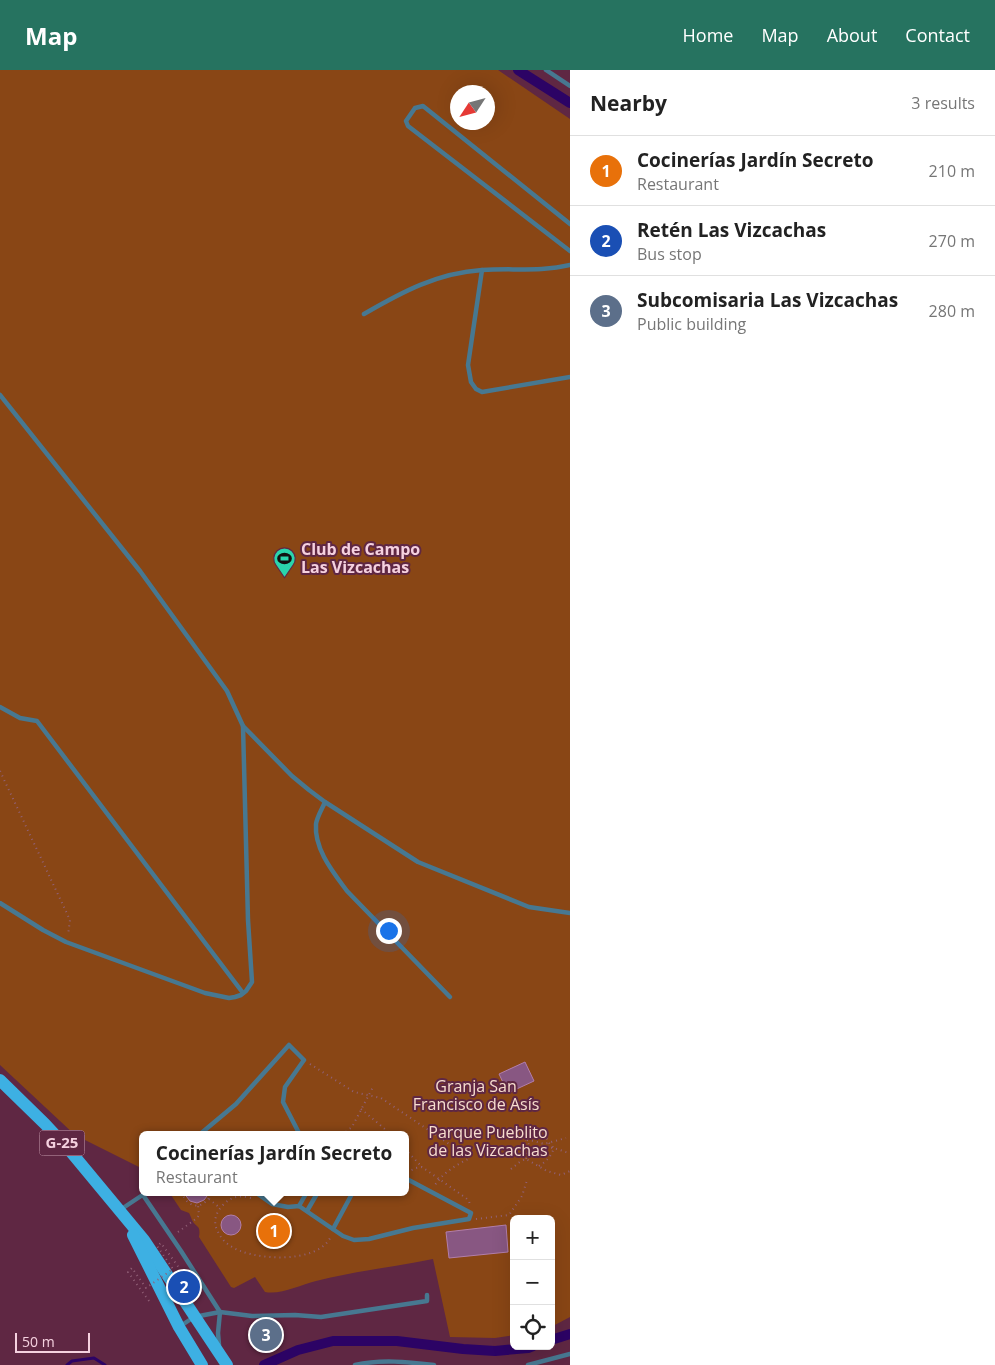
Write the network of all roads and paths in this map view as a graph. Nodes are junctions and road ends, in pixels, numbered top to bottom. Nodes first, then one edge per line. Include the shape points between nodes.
1 (546, 70) edge
2 (570, 86) edge
3 (570, 224) edge
4 (570, 251) edge
5 (570, 265) edge
6 (482, 270) junction
7 (364, 314) dead end
8 (570, 377) edge
9 (0, 395) edge
10 (0, 707) edge
11 (243, 726) junction
12 (0, 770) edge
13 (325, 802) junction
14 (0, 903) edge
15 (570, 913) edge
16 (66, 942) junction
17 (243, 993) junction
18 (450, 997) dead end
19 (304, 1060) junction
20 (0, 1080) edge
21 (373, 1087) dead end
22 (369, 1095) junction
23 (361, 1109) junction
24 (546, 1129) dead end
25 (204, 1131) edge
26 (298, 1131) edge
27 (347, 1131) edge
28 (387, 1131) edge
29 (510, 1136) dead end
30 (566, 1138) dead end
31 (527, 1140) junction
32 (549, 1143) junction
33 (554, 1148) junction
34 (409, 1152) edge
35 (570, 1153) edge
36 (527, 1154) junction
37 (526, 1159) junction
38 (539, 1166) junction
39 (422, 1167) junction
40 (511, 1169) dead end
41 (409, 1171) edge
42 (570, 1171) edge
43 (439, 1179) junction
44 (409, 1180) edge
45 (527, 1180) dead end
46 (430, 1191) junction
47 (142, 1196) edge
48 (146, 1196) edge
49 (184, 1196) edge
50 (210, 1196) edge
51 (261, 1196) edge
52 (305, 1196) edge
53 (316, 1196) edge
54 (352, 1196) edge
55 (251, 1198) dead end
56 (209, 1199) junction
57 (198, 1205) junction
58 (299, 1206) junction
59 (220, 1208) junction
60 (119, 1211) junction
61 (307, 1211) junction
62 (471, 1213) junction
63 (469, 1219) junction
64 (333, 1229) junction
65 (172, 1236) junction
66 (185, 1276) dead end
67 (427, 1295) dead end
68 (149, 1301) dead end
69 (220, 1312) junction
70 (194, 1317) junction
71 (179, 1327) junction
72 (570, 1354) edge
73 (224, 1360) edge
74 (202, 1365) edge
75 (355, 1365) edge
76 (434, 1365) edge
77 (528, 1365) edge

1 - 2 lane
3 - 4 lane via 423,106 415,108 409,115 408,126
5 - 6 lane
6 - 7 lane via 448,275 424,283
6 - 8 lane via 468,365 471,382 476,389 482,392
9 - 11 lane via 140,571 227,691
10 - 17 lane via 20,718 37,721
11 - 13 lane via 292,776
11 - 17 lane via 252,973 252,982
12 - 16 path via 70,920
13 - 15 lane via 418,862 529,907
13 - 18 lane via 316,822 316,837 337,878
14 - 16 lane
16 - 17 lane via 206,993 229,998
19 - 22 path via 354,1092
19 - 25 lane via 289,1045 236,1104
19 - 26 lane via 285,1087 284,1102
20 - 60 main road, G-25 via 71,1152
21 - 22 path
22 - 23 path
22 - 43 path via 381,1098 470,1158
23 - 27 path
23 - 28 path
24 - 32 path
29 - 31 path
30 - 32 path
31 - 32 path
31 - 36 path
32 - 33 path
33 - 35 path
33 - 36 path
33 - 38 path
34 - 39 path
36 - 37 path
37 - 38 path
37 - 40 path
38 - 42 path via 546,1172 561,1175
39 - 41 path
39 - 43 path
43 - 46 path
43 - 62 path via 469,1201
44 - 46 lane
45 - 63 path via 522,1196 509,1215
46 - 62 lane
47 - 60 lane
48 - 65 lane
49 - 57 path via 190,1204
50 - 56 path
51 - 58 lane via 272,1204
52 - 58 lane
53 - 61 lane
54 - 64 lane
55 - 59 path via 234,1197
56 - 57 path
56 - 59 path
57 - 65 path via 197,1218
58 - 61 lane
59 - 64 path via 215,1225 220,1236 228,1245 244,1253 262,1257 312,1253 329,1241
60 - 70 main road, G-25 via 144,1240
60 - 71 main road, G-25
61 - 64 lane
62 - 63 lane
63 - 64 lane via 369,1239 354,1240
65 - 69 lane
66 - 68 path, bridge via 162,1243 157,1246 173,1269 146,1288 132,1268 128,1272
67 - 69 lane via 427,1301 321,1317
69 - 70 lane
69 - 73 lane via 218,1333
70 - 71 lane
70 - 73 main road, G-25
71 - 74 main road, G-25
72 - 77 lane
75 - 76 lane via 370,1362

